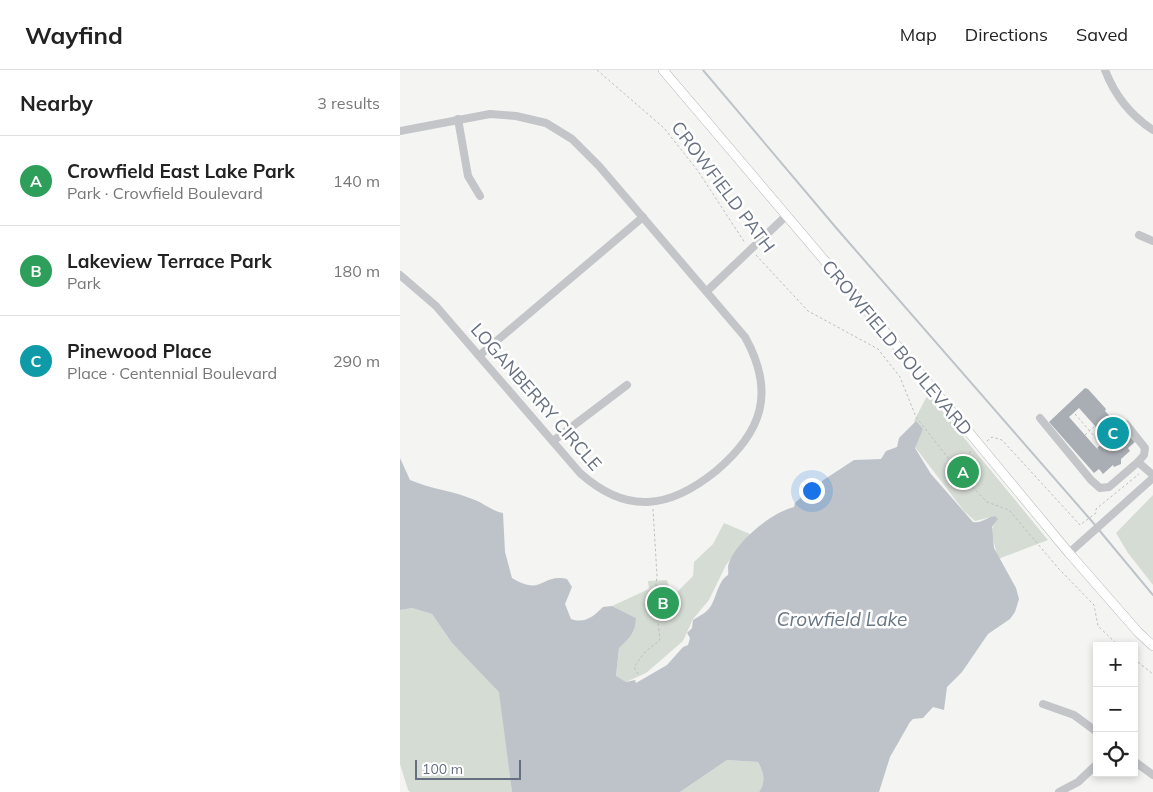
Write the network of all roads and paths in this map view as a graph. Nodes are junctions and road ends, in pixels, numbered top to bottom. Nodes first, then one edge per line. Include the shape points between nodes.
1 (597, 70) edge
2 (663, 70) edge
3 (1105, 70) edge
4 (458, 119) junction
5 (400, 130) edge
6 (1153, 130) edge
7 (480, 196) dead end
8 (787, 215) junction
9 (643, 217) junction
10 (1139, 235) dead end
11 (1153, 241) edge
12 (750, 250) junction
13 (400, 275) edge
14 (707, 291) junction
15 (480, 355) junction
16 (627, 385) dead end
17 (1075, 414) dead end
18 (1040, 418) dead end
19 (1126, 424) dead end
20 (1095, 426) dead end
21 (1089, 430) junction
22 (1084, 435) dead end
23 (553, 441) junction
24 (1101, 444) dead end
25 (980, 445) junction
26 (1138, 462) junction
27 (953, 465) junction
28 (1146, 469) junction
29 (1153, 476) edge
30 (653, 503) junction
31 (1069, 553) junction
32 (1115, 642) edge
33 (1153, 646) edge
34 (1138, 662) edge
35 (638, 674) dead end
36 (1153, 674) edge
37 (1043, 704) dead end
38 (1093, 729) edge
39 (1138, 764) edge
40 (1093, 768) edge
41 (1153, 776) edge
42 (1060, 792) edge

1 - 12 path, CROWFIELD PATH via 664,128 698,171
2 - 8 main road, CROWFIELD BOULEVARD
3 - 6 street via 1124,105
4 - 5 street, LOGANBERRY CIRCLE
4 - 7 street via 468,176
4 - 9 street, LOGANBERRY CIRCLE via 490,114 516,116 546,124 586,151
8 - 12 street
8 - 25 main road, CROWFIELD BOULEVARD
9 - 14 street, LOGANBERRY CIRCLE
9 - 15 street
10 - 11 street
12 - 14 street
12 - 27 path, CROWFIELD PATH via 808,311 878,349 900,377 916,417
13 - 15 street, LOGANBERRY CIRCLE via 436,306
14 - 30 street, LOGANBERRY CIRCLE via 754,352 762,382 759,412 755,426 732,456 696,487 682,495
15 - 23 street, LOGANBERRY CIRCLE
16 - 23 street
17 - 21 path
18 - 26 street via 1100,488 1109,487
19 - 26 street via 1145,448
20 - 21 path
21 - 22 path
21 - 24 path
23 - 30 street, LOGANBERRY CIRCLE via 580,473 608,494
25 - 27 path
25 - 28 path via 992,437 1002,440 1080,525
25 - 31 main road, CROWFIELD BOULEVARD
26 - 28 street
27 - 32 path, CROWFIELD PATH via 979,496 1009,510 1094,605 1098,626
28 - 29 street
29 - 31 street
30 - 35 path via 655,595 660,640 644,653 634,667
31 - 33 main road, CROWFIELD BOULEVARD
34 - 36 path
37 - 38 street via 1074,715
39 - 41 street
40 - 42 street via 1078,782

